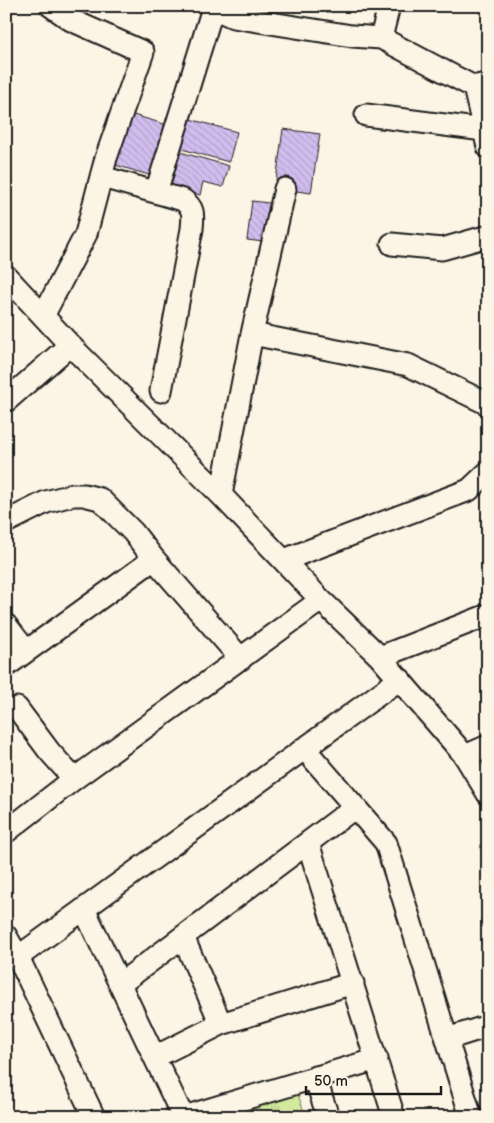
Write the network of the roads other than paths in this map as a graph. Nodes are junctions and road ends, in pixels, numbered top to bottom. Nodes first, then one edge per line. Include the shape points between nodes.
1 (51, 6) edge
2 (389, 6) edge
3 (211, 7) edge
4 (381, 38) junction
5 (481, 85) edge
6 (366, 114) dead end
7 (486, 139) edge
8 (102, 177) junction
9 (285, 189) dead end
10 (156, 192) junction
11 (488, 236) edge
12 (392, 244) dead end
13 (6, 276) edge
14 (43, 316) junction
15 (252, 334) junction
16 (70, 345) junction
17 (161, 391) dead end
18 (6, 401) edge
19 (488, 404) edge
20 (488, 472) edge
21 (220, 495) junction
22 (6, 522) edge
23 (154, 559) junction
24 (284, 560) junction
25 (321, 600) junction
26 (488, 615) edge
27 (6, 624) edge
28 (26, 652) junction
29 (380, 657) junction
30 (241, 660) junction
31 (6, 666) edge
32 (400, 679) junction
33 (18, 708) dead end
34 (488, 746) edge
35 (304, 748) junction
36 (465, 756) junction
37 (74, 779) junction
38 (488, 794) edge
39 (354, 808) junction
40 (6, 832) edge
41 (308, 843) junction
42 (84, 909) junction
43 (6, 936) edge
44 (183, 937) junction
45 (18, 957) junction
46 (353, 983) junction
47 (120, 984) junction
48 (222, 1024) junction
49 (488, 1026) edge
50 (446, 1039) junction
51 (155, 1057) junction
52 (376, 1059) junction
53 (316, 1077) junction
54 (94, 1117) edge
55 (184, 1117) edge
56 (328, 1117) edge
57 (394, 1117) edge
58 (471, 1117) edge

1 - 8 street via 71,20 143,52
2 - 4 street
3 - 4 street via 233,17
3 - 10 street
4 - 5 street
5 - 7 street
6 - 7 street
8 - 10 street
8 - 14 street via 86,234
9 - 15 street
10 - 17 street via 183,200 193,212
11 - 12 street via 442,249
13 - 14 street
14 - 16 street
15 - 19 street via 408,365
15 - 21 street
16 - 18 street
16 - 21 street
20 - 24 street via 469,490
21 - 24 street
22 - 23 street via 46,502 72,495 100,499
23 - 28 street
23 - 30 street
24 - 25 street
25 - 29 street
25 - 30 street
26 - 29 street
27 - 28 street
28 - 31 street
29 - 32 street
30 - 37 street
32 - 35 street
32 - 36 street
33 - 37 street
34 - 36 street
35 - 39 street
35 - 42 street
36 - 38 street
37 - 40 street
39 - 41 street
39 - 50 street via 386,843
41 - 44 street
41 - 46 street
42 - 45 street
42 - 47 street
43 - 45 street
44 - 47 street
44 - 48 street
45 - 54 street
46 - 48 street
46 - 52 street
47 - 51 street
48 - 51 street
49 - 50 street
50 - 58 street
51 - 55 street
52 - 53 street
52 - 57 street
53 - 55 street
53 - 56 street

